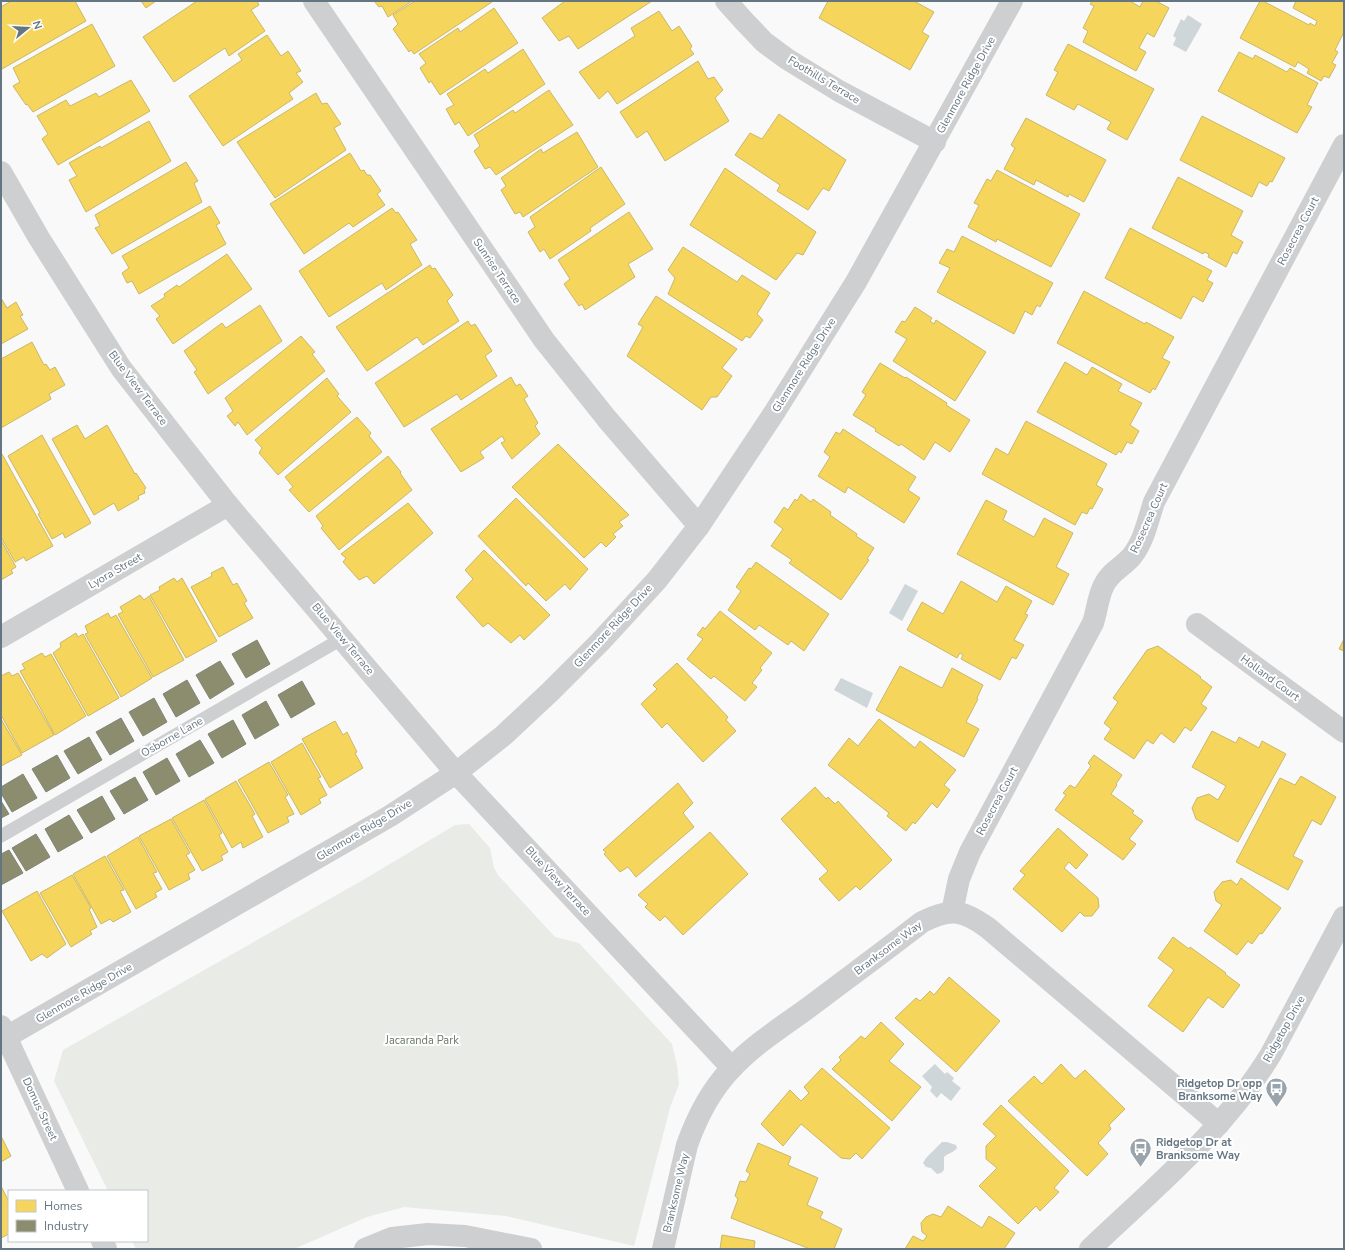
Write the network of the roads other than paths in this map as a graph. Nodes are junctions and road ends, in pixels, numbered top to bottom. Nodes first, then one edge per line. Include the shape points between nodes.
1 (314, 1) edge
2 (726, 1) edge
3 (1012, 1) edge
4 (935, 142) junction
5 (1344, 145) edge
6 (1, 172) edge
7 (228, 505) junction
8 (699, 526) junction
9 (1197, 624) dead end
10 (1, 637) edge
11 (343, 638) junction
12 (1344, 732) edge
13 (456, 773) junction
14 (1, 836) edge
15 (952, 912) junction
16 (1344, 917) edge
17 (3, 1035) edge
18 (732, 1068) junction
19 (1219, 1124) junction
20 (78, 1190) edge
21 (365, 1249) edge
22 (531, 1249) edge
23 (663, 1249) edge
24 (1090, 1249) edge

1 - 8 street, Sunrise Terrace via 544,340 607,419
2 - 4 street, Foothills Terrace via 764,42 787,59 839,91
3 - 4 street, Glenmore Ridge Drive
4 - 8 street, Glenmore Ridge Drive via 856,282
5 - 15 street, Rosecrea Court via 1154,502 1138,547 1104,584 1093,623 970,852 959,879
6 - 7 street, Blue View Terrace via 39,238 121,368
7 - 10 street, Lyora Street
7 - 11 street, Blue View Terrace
8 - 13 street, Glenmore Ridge Drive via 657,580 600,642 504,736
9 - 12 street, Holland Court
11 - 13 street, Blue View Terrace
11 - 14 lane, Osborne Lane
13 - 17 street, Glenmore Ridge Drive via 390,816
13 - 18 street, Blue View Terrace
15 - 18 street, Branksome Way via 922,922
15 - 19 street, Branksome Way via 975,918 988,928
16 - 19 street, Ridgetop Drive via 1258,1076
17 - 20 street, Domus Street
18 - 23 street, Branksome Way via 710,1096 687,1145
19 - 24 street, Ridgetop Drive
21 - 22 street via 392,1238 428,1234 465,1236

